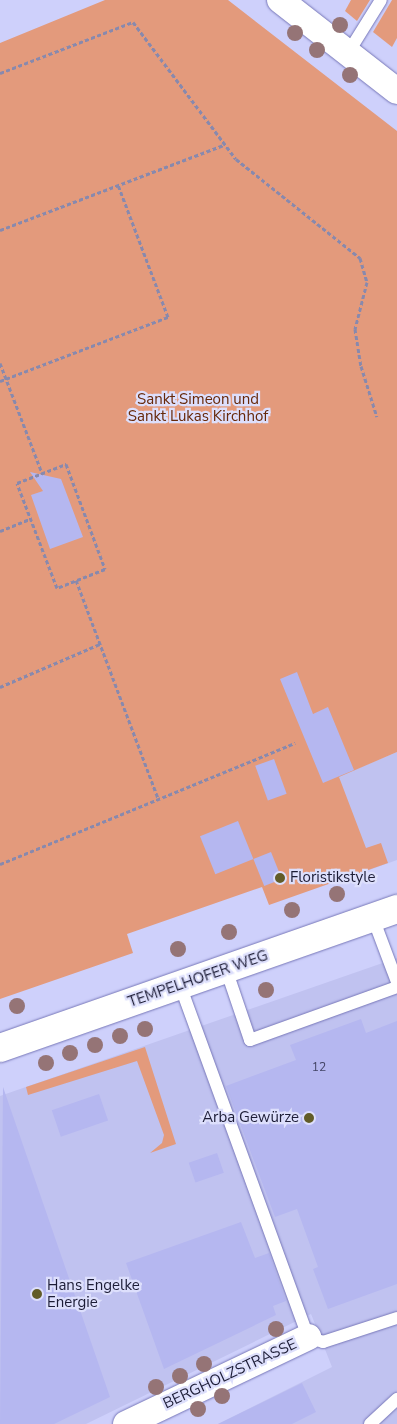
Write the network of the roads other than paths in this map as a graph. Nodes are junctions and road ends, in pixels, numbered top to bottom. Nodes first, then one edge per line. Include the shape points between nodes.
1 (280, 0) edge
2 (381, 0) edge
3 (348, 53) junction
4 (397, 91) edge
5 (385, 913) edge
6 (226, 969) junction
7 (397, 982) edge
8 (180, 985) junction
9 (397, 987) edge
10 (0, 1048) edge
11 (397, 1318) edge
12 (308, 1337) junction
13 (397, 1399) edge
14 (126, 1424) edge
15 (370, 1424) edge

1 - 3 street
2 - 3 lane
3 - 4 street
5 - 6 street, TEMPELHOFER WEG
5 - 7 lane
6 - 8 street, TEMPELHOFER WEG
6 - 9 lane via 250,1040
8 - 10 street, TEMPELHOFER WEG
8 - 12 lane
11 - 12 lane via 323,1342
12 - 14 street, BERGHOLZSTRASSE
13 - 15 lane

